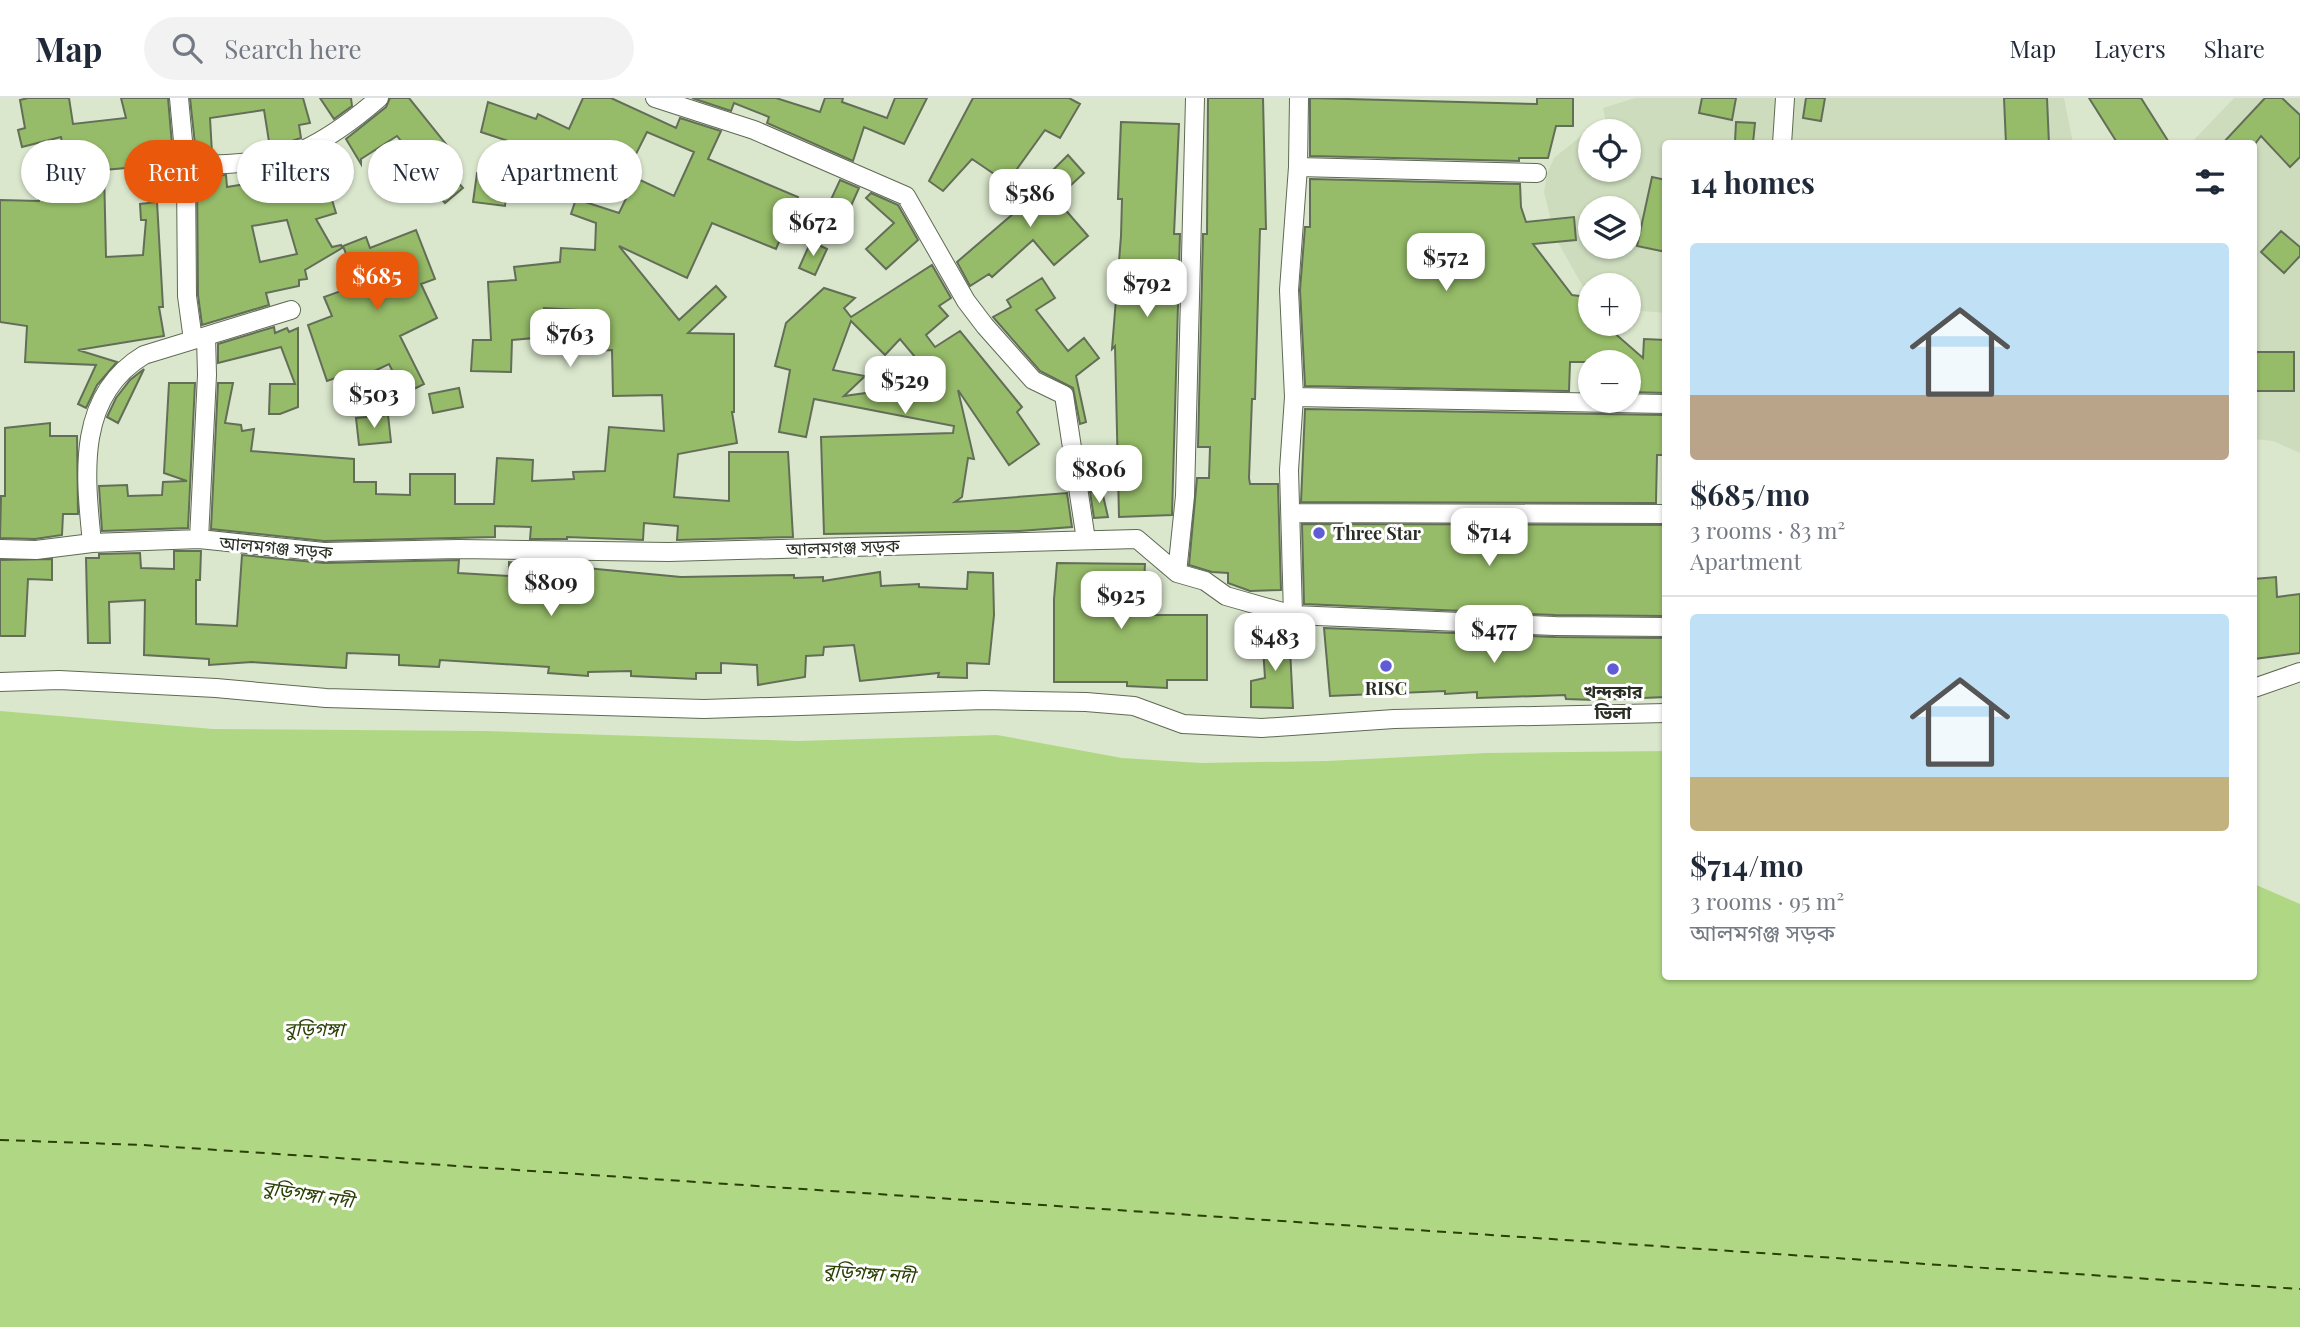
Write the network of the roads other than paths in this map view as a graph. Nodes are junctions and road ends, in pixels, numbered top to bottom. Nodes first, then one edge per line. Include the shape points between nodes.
1 (179, 98) edge
2 (379, 98) edge
3 (655, 98) edge
4 (1195, 98) edge
5 (1298, 98) edge
6 (1785, 98) edge
7 (183, 140) edge
8 (1782, 140) edge
9 (223, 164) edge
10 (1298, 167) junction
11 (1537, 173) dead end
12 (186, 203) edge
13 (291, 310) dead end
14 (200, 338) junction
15 (1294, 397) junction
16 (1662, 404) edge
17 (1291, 513) junction
18 (1662, 514) edge
19 (199, 539) junction
20 (1086, 540) junction
21 (92, 543) junction
22 (0, 549) edge
23 (1177, 573) junction
24 (1293, 615) junction
25 (1662, 626) edge
26 (2300, 672) edge
27 (0, 682) edge
28 (2257, 687) edge
29 (1662, 713) edge

1 - 7 street
2 - 9 street via 351,122 301,151
3 - 20 street via 754,130 906,196 985,326 1033,380 1064,395
4 - 23 street via 1185,496
5 - 10 street
6 - 8 street
10 - 11 street
10 - 15 street via 1289,290
12 - 14 street via 187,296
13 - 14 street
14 - 19 street via 207,375
14 - 21 street via 144,355 123,368 106,393 88,439 85,465
15 - 16 street
15 - 17 street
17 - 18 street
17 - 24 street
19 - 20 street, আলমগঞ্জ সড়ক via 324,552 669,552
19 - 21 street, আলমগঞ্জ সড়ক
20 - 23 street, আলমগঞ্জ সড়ক via 1137,539
21 - 22 street, আলমগঞ্জ সড়ক
23 - 24 street, আলমগঞ্জ সড়ক via 1205,581 1226,596
24 - 25 street, আলমগঞ্জ সড়ক
26 - 28 street
27 - 29 street via 59,680 326,698 704,709 984,700 1086,702 1134,706 1183,724 1262,728 1394,719

